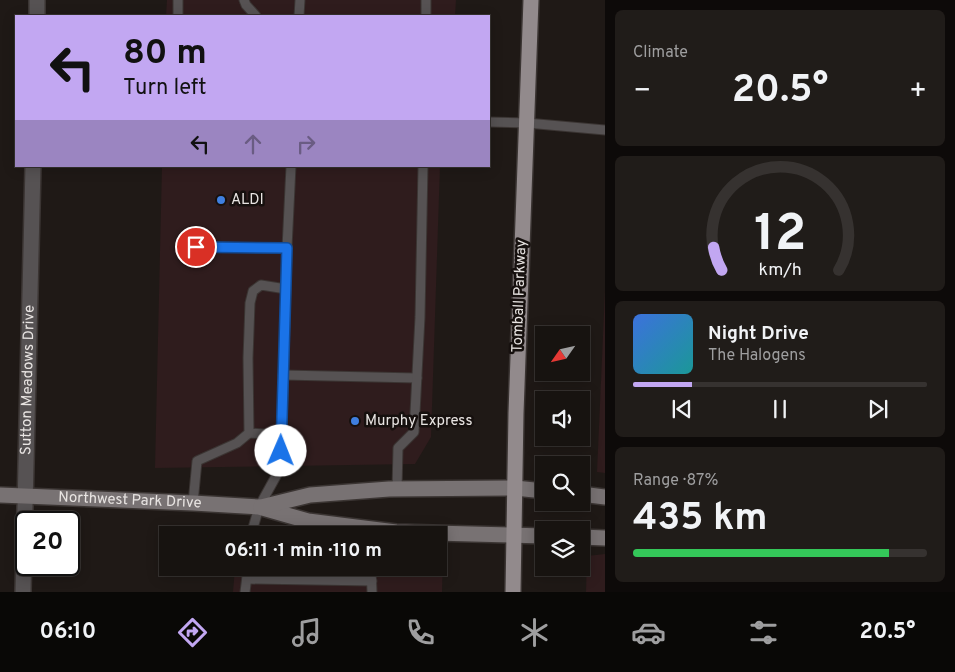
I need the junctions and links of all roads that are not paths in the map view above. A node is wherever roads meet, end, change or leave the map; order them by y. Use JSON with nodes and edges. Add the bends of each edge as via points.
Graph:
{"nodes":[{"id":1,"x":37,"y":0,"type":"edge"},
{"id":2,"x":178,"y":0,"type":"edge"},
{"id":3,"x":244,"y":0,"type":"edge"},
{"id":4,"x":300,"y":0,"type":"edge"},
{"id":5,"x":426,"y":0,"type":"edge"},
{"id":6,"x":531,"y":0,"type":"edge"},
{"id":7,"x":36,"y":15,"type":"edge"},
{"id":8,"x":178,"y":15,"type":"edge"},
{"id":9,"x":255,"y":15,"type":"edge"},
{"id":10,"x":299,"y":15,"type":"edge"},
{"id":11,"x":426,"y":15,"type":"edge"},
{"id":12,"x":490,"y":122,"type":"edge"},
{"id":13,"x":527,"y":123,"type":"junction"},
{"id":14,"x":605,"y":130,"type":"edge"},
{"id":15,"x":33,"y":167,"type":"edge"},
{"id":16,"x":291,"y":167,"type":"edge"},
{"id":17,"x":423,"y":167,"type":"edge"},
{"id":18,"x":196,"y":247,"type":"dead end"},
{"id":19,"x":287,"y":248,"type":"junction"},
{"id":20,"x":286,"y":289,"type":"junction"},
{"id":21,"x":283,"y":375,"type":"junction"},
{"id":22,"x":417,"y":378,"type":"junction"},
{"id":23,"x":249,"y":433,"type":"junction"},
{"id":24,"x":282,"y":435,"type":"junction"},
{"id":25,"x":515,"y":488,"type":"junction"},
{"id":26,"x":397,"y":489,"type":"junction"},
{"id":27,"x":535,"y":490,"type":"edge"},
{"id":28,"x":0,"y":495,"type":"edge"},
{"id":29,"x":590,"y":495,"type":"edge"},
{"id":30,"x":26,"y":496,"type":"junction"},
{"id":31,"x":605,"y":497,"type":"edge"},
{"id":32,"x":193,"y":503,"type":"junction"},
{"id":33,"x":259,"y":507,"type":"junction"},
{"id":34,"x":254,"y":526,"type":"edge"},
{"id":35,"x":337,"y":526,"type":"edge"},
{"id":36,"x":447,"y":534,"type":"edge"},
{"id":37,"x":514,"y":536,"type":"junction"},
{"id":38,"x":535,"y":536,"type":"edge"},
{"id":39,"x":590,"y":537,"type":"edge"},
{"id":40,"x":605,"y":538,"type":"edge"},
{"id":41,"x":247,"y":576,"type":"edge"},
{"id":42,"x":372,"y":576,"type":"edge"},
{"id":43,"x":246,"y":579,"type":"junction"},
{"id":44,"x":372,"y":581,"type":"junction"},
{"id":45,"x":23,"y":592,"type":"edge"},
{"id":46,"x":245,"y":592,"type":"edge"},
{"id":47,"x":372,"y":592,"type":"edge"},
{"id":48,"x":513,"y":592,"type":"edge"}],
"edges":[{"from":1,"to":7,"type":"street"},
{"from":2,"to":8,"type":"lane"},
{"from":3,"to":9,"type":"lane"},
{"from":4,"to":10,"type":"lane"},
{"from":5,"to":11,"type":"lane"},
{"from":6,"to":13,"type":"main road","name":"Tomball Parkway"},
{"from":12,"to":13,"type":"lane"},
{"from":13,"to":14,"type":"lane"},
{"from":13,"to":25,"type":"main road","name":"Tomball Parkway"},
{"from":15,"to":30,"type":"street","name":"Sutton Meadows Drive"},
{"from":16,"to":19,"type":"lane"},
{"from":17,"to":22,"type":"lane"},
{"from":18,"to":19,"type":"lane"},
{"from":19,"to":20,"type":"lane"},
{"from":20,"to":21,"type":"lane"},
{"from":20,"to":23,"type":"lane","via":[[261,285],[253,291],[248,358]]},
{"from":21,"to":22,"type":"lane"},
{"from":21,"to":24,"type":"lane"},
{"from":22,"to":26,"type":"lane","via":[[414,432],[398,448]]},
{"from":23,"to":24,"type":"lane"},
{"from":23,"to":32,"type":"lane","via":[[197,461]]},
{"from":24,"to":33,"type":"lane","via":[[281,467]]},
{"from":25,"to":26,"type":"street","name":"Northwest Park Drive"},
{"from":25,"to":27,"type":"street","name":"Northwest Park Drive"},
{"from":25,"to":37,"type":"main road","name":"Tomball Parkway"},
{"from":26,"to":33,"type":"street","name":"Northwest Park Drive","via":[[310,495]]},
{"from":28,"to":30,"type":"street","name":"Northwest Park Drive"},
{"from":29,"to":31,"type":"street"},
{"from":30,"to":32,"type":"street","name":"Northwest Park Drive"},
{"from":30,"to":45,"type":"street","name":"Sutton Meadows Drive"},
{"from":32,"to":33,"type":"street","name":"Northwest Park Drive"},
{"from":33,"to":34,"type":"lane"},
{"from":33,"to":35,"type":"street","name":"Northwest Park Drive"},
{"from":36,"to":37,"type":"street","name":"Northwest Park Drive"},
{"from":37,"to":38,"type":"street","name":"Northwest Park Drive"},
{"from":37,"to":48,"type":"main road","name":"Tomball Parkway"},
{"from":39,"to":40,"type":"street"},
{"from":41,"to":43,"type":"lane"},
{"from":42,"to":44,"type":"lane"},
{"from":43,"to":44,"type":"lane"},
{"from":43,"to":46,"type":"lane"},
{"from":44,"to":47,"type":"lane"}]}
